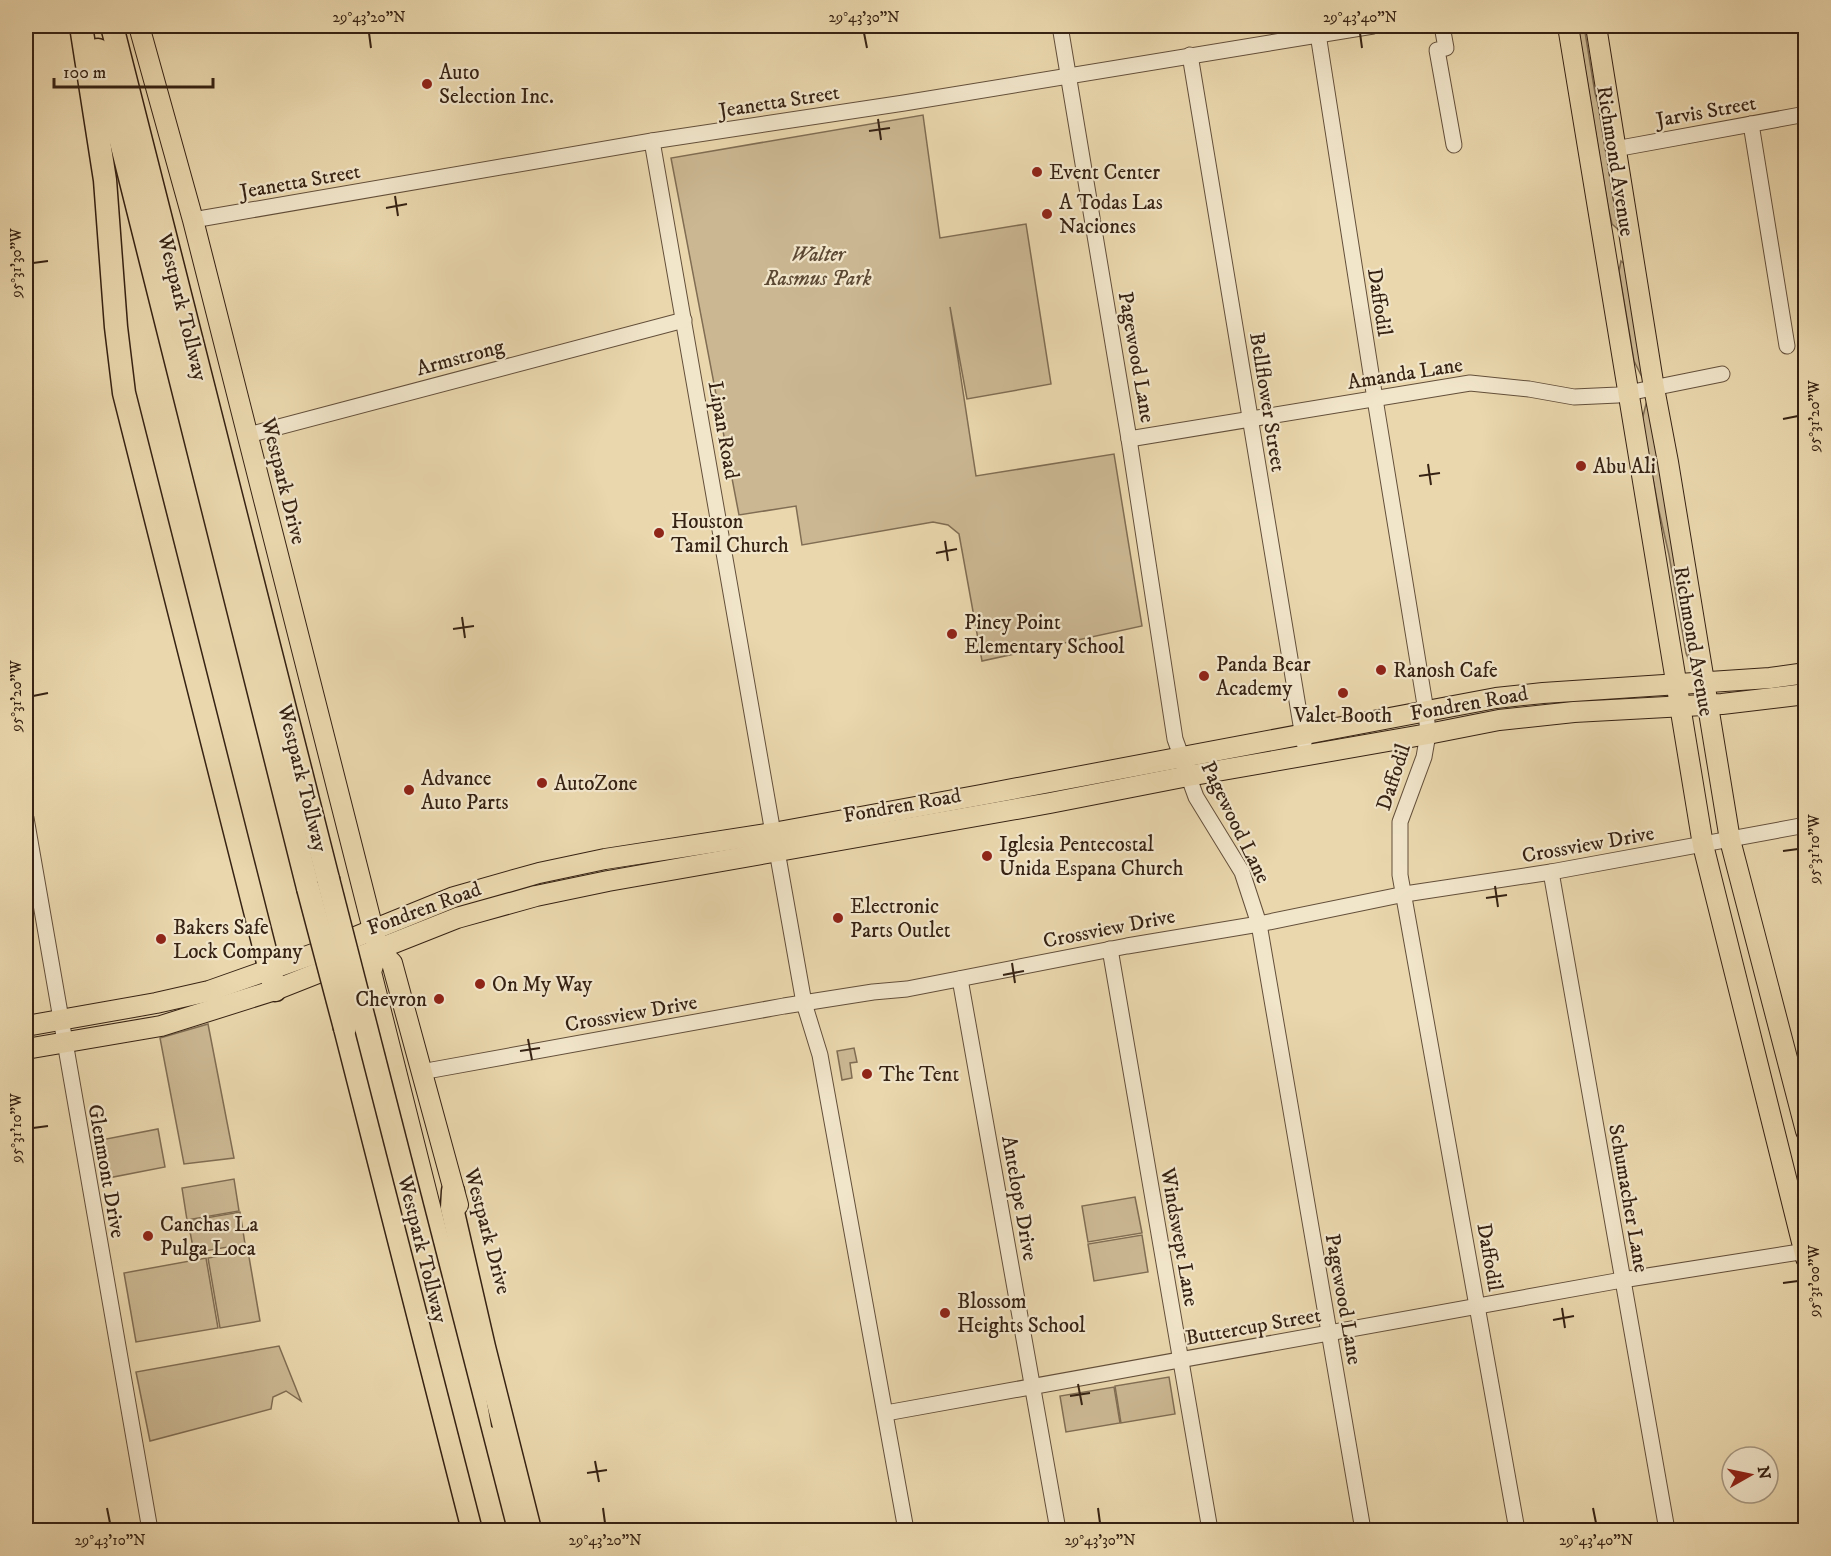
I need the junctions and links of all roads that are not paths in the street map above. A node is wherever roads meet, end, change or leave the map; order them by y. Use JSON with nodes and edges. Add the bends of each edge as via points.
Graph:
{"nodes":[{"id":1,"x":81,"y":26,"type":"edge"},
{"id":2,"x":92,"y":26,"type":"edge"},
{"id":3,"x":112,"y":26,"type":"edge"},
{"id":4,"x":139,"y":26,"type":"edge"},
{"id":5,"x":1060,"y":26,"type":"edge"},
{"id":6,"x":1373,"y":26,"type":"edge"},
{"id":7,"x":1442,"y":26,"type":"edge"},
{"id":8,"x":1568,"y":26,"type":"edge"},
{"id":9,"x":1596,"y":26,"type":"edge"},
{"id":10,"x":1318,"y":34,"type":"junction"},
{"id":11,"x":1190,"y":55,"type":"junction"},
{"id":12,"x":1068,"y":75,"type":"junction"},
{"id":13,"x":1806,"y":114,"type":"edge"},
{"id":14,"x":1751,"y":124,"type":"junction"},
{"id":15,"x":652,"y":141,"type":"junction"},
{"id":16,"x":1454,"y":145,"type":"dead end"},
{"id":17,"x":1615,"y":149,"type":"junction"},
{"id":18,"x":193,"y":220,"type":"junction"},
{"id":19,"x":684,"y":320,"type":"junction"},
{"id":20,"x":1786,"y":346,"type":"dead end"},
{"id":21,"x":1722,"y":374,"type":"dead end"},
{"id":22,"x":1654,"y":388,"type":"junction"},
{"id":23,"x":1629,"y":393,"type":"junction"},
{"id":24,"x":1375,"y":399,"type":"junction"},
{"id":25,"x":1250,"y":419,"type":"junction"},
{"id":26,"x":248,"y":435,"type":"junction"},
{"id":27,"x":1129,"y":439,"type":"junction"},
{"id":28,"x":1806,"y":673,"type":"edge"},
{"id":29,"x":1705,"y":683,"type":"junction"},
{"id":30,"x":1677,"y":685,"type":"junction"},
{"id":31,"x":1806,"y":694,"type":"edge"},
{"id":32,"x":1709,"y":704,"type":"junction"},
{"id":33,"x":1680,"y":706,"type":"junction"},
{"id":34,"x":1426,"y":711,"type":"junction"},
{"id":35,"x":1303,"y":733,"type":"junction"},
{"id":36,"x":1428,"y":734,"type":"junction"},
{"id":37,"x":1306,"y":755,"type":"junction"},
{"id":38,"x":1182,"y":756,"type":"junction"},
{"id":39,"x":1188,"y":776,"type":"junction"},
{"id":40,"x":1047,"y":783,"type":"junction"},
{"id":41,"x":1050,"y":803,"type":"junction"},
{"id":42,"x":919,"y":816,"type":"junction"},
{"id":43,"x":26,"y":818,"type":"edge"},
{"id":44,"x":1806,"y":825,"type":"edge"},
{"id":45,"x":1730,"y":840,"type":"junction"},
{"id":46,"x":775,"y":842,"type":"junction"},
{"id":47,"x":1703,"y":845,"type":"junction"},
{"id":48,"x":605,"y":859,"type":"junction"},
{"id":49,"x":1551,"y":872,"type":"junction"},
{"id":50,"x":608,"y":881,"type":"junction"},
{"id":51,"x":318,"y":883,"type":"junction"},
{"id":52,"x":480,"y":890,"type":"junction"},
{"id":53,"x":1405,"y":894,"type":"junction"},
{"id":54,"x":484,"y":910,"type":"junction"},
{"id":55,"x":1258,"y":924,"type":"junction"},
{"id":56,"x":373,"y":930,"type":"junction"},
{"id":57,"x":378,"y":949,"type":"junction"},
{"id":58,"x":1110,"y":949,"type":"junction"},
{"id":59,"x":1764,"y":972,"type":"junction"},
{"id":60,"x":960,"y":979,"type":"junction"},
{"id":61,"x":1736,"y":979,"type":"junction"},
{"id":62,"x":272,"y":980,"type":"junction"},
{"id":63,"x":804,"y":1003,"type":"junction"},
{"id":64,"x":60,"y":1020,"type":"junction"},
{"id":65,"x":26,"y":1026,"type":"edge"},
{"id":66,"x":64,"y":1044,"type":"junction"},
{"id":67,"x":26,"y":1049,"type":"edge"},
{"id":68,"x":421,"y":1072,"type":"junction"},
{"id":69,"x":402,"y":1101,"type":"junction"},
{"id":70,"x":1799,"y":1106,"type":"junction"},
{"id":71,"x":1770,"y":1114,"type":"junction"},
{"id":72,"x":1806,"y":1131,"type":"edge"},
{"id":73,"x":455,"y":1202,"type":"junction"},
{"id":74,"x":1805,"y":1253,"type":"edge"},
{"id":75,"x":1622,"y":1280,"type":"junction"},
{"id":76,"x":1478,"y":1308,"type":"junction"},
{"id":77,"x":1328,"y":1334,"type":"junction"},
{"id":78,"x":1180,"y":1361,"type":"junction"},
{"id":79,"x":470,"y":1363,"type":"junction"},
{"id":80,"x":1033,"y":1387,"type":"junction"},
{"id":81,"x":886,"y":1413,"type":"junction"},
{"id":82,"x":150,"y":1530,"type":"edge"},
{"id":83,"x":473,"y":1530,"type":"edge"},
{"id":84,"x":496,"y":1530,"type":"edge"},
{"id":85,"x":513,"y":1530,"type":"edge"},
{"id":86,"x":530,"y":1530,"type":"edge"},
{"id":87,"x":540,"y":1530,"type":"edge"},
{"id":88,"x":906,"y":1530,"type":"edge"},
{"id":89,"x":1058,"y":1530,"type":"edge"},
{"id":90,"x":1210,"y":1530,"type":"edge"},
{"id":91,"x":1364,"y":1530,"type":"edge"},
{"id":92,"x":1517,"y":1530,"type":"edge"},
{"id":93,"x":1667,"y":1530,"type":"edge"}],
"edges":[{"from":1,"to":62,"type":"highway","via":[[105,180],[124,393]]},
{"from":2,"to":51,"type":"highway","name":"Westpark Tollway"},
{"from":3,"to":51,"type":"highway","name":"Westpark Tollway"},
{"from":4,"to":18,"type":"main road","name":"Westpark Drive"},
{"from":5,"to":12,"type":"street","name":"Pagewood Lane"},
{"from":6,"to":10,"type":"street","name":"Jeanetta Street"},
{"from":7,"to":16,"type":"street","via":[[1446,48],[1437,50]]},
{"from":8,"to":23,"type":"main road","name":"Richmond Avenue"},
{"from":9,"to":17,"type":"main road","name":"Richmond Avenue"},
{"from":10,"to":11,"type":"street","name":"Jeanetta Street"},
{"from":10,"to":24,"type":"street","name":"Daffodil"},
{"from":11,"to":12,"type":"street","name":"Jeanetta Street"},
{"from":11,"to":25,"type":"street","name":"Bellflower Street"},
{"from":12,"to":15,"type":"street","name":"Jeanetta Street"},
{"from":12,"to":27,"type":"street","name":"Pagewood Lane"},
{"from":13,"to":14,"type":"street","name":"Jarvis Street"},
{"from":14,"to":17,"type":"street","name":"Jarvis Street"},
{"from":14,"to":20,"type":"street"},
{"from":15,"to":18,"type":"street","name":"Jeanetta Street"},
{"from":15,"to":19,"type":"street","name":"Lipan Road"},
{"from":17,"to":22,"type":"main road","name":"Richmond Avenue"},
{"from":18,"to":26,"type":"main road","name":"Westpark Drive"},
{"from":19,"to":26,"type":"street","name":"Armstrong"},
{"from":19,"to":46,"type":"street","name":"Lipan Road"},
{"from":21,"to":22,"type":"street","name":"Amanda Lane"},
{"from":22,"to":23,"type":"street","name":"Amanda Lane"},
{"from":22,"to":29,"type":"main road","name":"Richmond Avenue"},
{"from":23,"to":24,"type":"street","name":"Amanda Lane","via":[[1574,397],[1470,383]]},
{"from":23,"to":30,"type":"main road","name":"Richmond Avenue"},
{"from":24,"to":25,"type":"street","name":"Amanda Lane"},
{"from":24,"to":34,"type":"street","name":"Daffodil"},
{"from":25,"to":27,"type":"street","name":"Amanda Lane"},
{"from":25,"to":35,"type":"street","name":"Bellflower Street"},
{"from":26,"to":56,"type":"main road","name":"Westpark Drive"},
{"from":27,"to":38,"type":"street","name":"Pagewood Lane","via":[[1175,739]]},
{"from":28,"to":29,"type":"main road","name":"Fondren Road"},
{"from":29,"to":30,"type":"main road","name":"Fondren Road"},
{"from":29,"to":32,"type":"main road","name":"Richmond Avenue"},
{"from":30,"to":33,"type":"main road","name":"Richmond Avenue"},
{"from":30,"to":34,"type":"main road","name":"Fondren Road","via":[[1544,693]]},
{"from":31,"to":32,"type":"main road","name":"Fondren Road"},
{"from":32,"to":33,"type":"main road","name":"Fondren Road"},
{"from":32,"to":45,"type":"main road","name":"Richmond Avenue"},
{"from":33,"to":36,"type":"main road","name":"Fondren Road","via":[[1538,715]]},
{"from":33,"to":47,"type":"main road","name":"Richmond Avenue"},
{"from":34,"to":35,"type":"main road","name":"Fondren Road"},
{"from":34,"to":36,"type":"street","name":"Daffodil"},
{"from":35,"to":37,"type":"street","name":"Bellflower Street"},
{"from":35,"to":38,"type":"main road","name":"Fondren Road"},
{"from":36,"to":37,"type":"main road","name":"Fondren Road"},
{"from":36,"to":53,"type":"street","name":"Daffodil","via":[[1424,757],[1400,822],[1400,875]]},
{"from":37,"to":39,"type":"main road","name":"Fondren Road"},
{"from":38,"to":39,"type":"street","name":"Pagewood Lane"},
{"from":38,"to":40,"type":"main road","name":"Fondren Road"},
{"from":39,"to":41,"type":"main road","name":"Fondren Road"},
{"from":39,"to":55,"type":"street","name":"Pagewood Lane","via":[[1196,797],[1242,872]]},
{"from":40,"to":41,"type":"main road"},
{"from":40,"to":42,"type":"main road","name":"Fondren Road"},
{"from":41,"to":42,"type":"main road","name":"Fondren Road"},
{"from":42,"to":46,"type":"main road","name":"Fondren Road"},
{"from":42,"to":46,"type":"main road","name":"Fondren Road","via":[[862,816]]},
{"from":43,"to":64,"type":"street","name":"Glenmont Drive"},
{"from":44,"to":45,"type":"street","name":"Crossview Drive"},
{"from":45,"to":47,"type":"street","name":"Crossview Drive"},
{"from":45,"to":59,"type":"main road","name":"Richmond Avenue"},
{"from":46,"to":48,"type":"main road","name":"Fondren Road"},
{"from":46,"to":50,"type":"main road","name":"Fondren Road","via":[[733,849],[703,864]]},
{"from":46,"to":63,"type":"street","name":"Lipan Road"},
{"from":47,"to":49,"type":"street","name":"Crossview Drive"},
{"from":47,"to":61,"type":"main road","name":"Richmond Avenue"},
{"from":48,"to":50,"type":"main road"},
{"from":48,"to":52,"type":"main road","name":"Fondren Road"},
{"from":49,"to":53,"type":"street","name":"Crossview Drive"},
{"from":49,"to":75,"type":"street","name":"Schumacher Lane"},
{"from":50,"to":54,"type":"main road","name":"Fondren Road"},
{"from":51,"to":83,"type":"highway","name":"Westpark Tollway","bridge":true,"via":[[345,1028]]},
{"from":51,"to":84,"type":"highway","name":"Westpark Tollway","bridge":true},
{"from":52,"to":54,"type":"main road"},
{"from":52,"to":56,"type":"main road","name":"Fondren Road"},
{"from":53,"to":55,"type":"street","name":"Crossview Drive"},
{"from":53,"to":76,"type":"street","name":"Daffodil"},
{"from":54,"to":57,"type":"main road","name":"Fondren Road"},
{"from":55,"to":58,"type":"street","name":"Crossview Drive"},
{"from":55,"to":77,"type":"street","name":"Pagewood Lane"},
{"from":56,"to":57,"type":"main road","name":"Westpark Drive"},
{"from":56,"to":62,"type":"main road","name":"Fondren Road"},
{"from":57,"to":62,"type":"main road","name":"Fondren Road"},
{"from":57,"to":68,"type":"main road","name":"Westpark Drive","via":[[392,963]]},
{"from":57,"to":69,"type":"main road","name":"Westpark Drive","via":[[371,972]]},
{"from":58,"to":60,"type":"street","name":"Crossview Drive"},
{"from":58,"to":78,"type":"street","name":"Windswept Lane"},
{"from":59,"to":61,"type":"main road"},
{"from":59,"to":70,"type":"main road","name":"Richmond Avenue"},
{"from":60,"to":63,"type":"street","name":"Crossview Drive"},
{"from":60,"to":80,"type":"street","name":"Antelope Drive"},
{"from":61,"to":71,"type":"main road","name":"Richmond Avenue"},
{"from":62,"to":64,"type":"main road","name":"Fondren Road"},
{"from":62,"to":66,"type":"main road","name":"Fondren Road","via":[[161,1026]]},
{"from":63,"to":68,"type":"street","name":"Crossview Drive"},
{"from":63,"to":81,"type":"street","name":"Lipan Road","via":[[820,1055]]},
{"from":64,"to":65,"type":"main road","name":"Fondren Road"},
{"from":64,"to":66,"type":"street","name":"Glenmont Drive"},
{"from":66,"to":67,"type":"main road","name":"Fondren Road"},
{"from":66,"to":82,"type":"street","name":"Glenmont Drive"},
{"from":68,"to":73,"type":"main road","name":"Westpark Drive"},
{"from":69,"to":73,"type":"main road","via":[[428,1143],[445,1206]]},
{"from":69,"to":79,"type":"main road","name":"Westpark Drive"},
{"from":70,"to":71,"type":"main road"},
{"from":70,"to":72,"type":"main road","name":"Richmond Avenue"},
{"from":71,"to":74,"type":"main road","name":"Richmond Avenue"},
{"from":73,"to":86,"type":"highway","via":[[506,1439]]},
{"from":73,"to":87,"type":"main road","name":"Westpark Drive"},
{"from":74,"to":75,"type":"street","name":"Buttercup Street"},
{"from":75,"to":76,"type":"street","name":"Buttercup Street"},
{"from":75,"to":93,"type":"street","name":"Schumacher Lane"},
{"from":76,"to":77,"type":"street","name":"Buttercup Street"},
{"from":76,"to":92,"type":"street","name":"Daffodil"},
{"from":77,"to":78,"type":"street","name":"Buttercup Street"},
{"from":77,"to":91,"type":"street","name":"Pagewood Lane"},
{"from":78,"to":80,"type":"street","name":"Buttercup Street"},
{"from":78,"to":90,"type":"street","name":"Windswept Lane"},
{"from":79,"to":84,"type":"highway"},
{"from":79,"to":85,"type":"main road","name":"Westpark Drive"},
{"from":80,"to":81,"type":"street","name":"Buttercup Street"},
{"from":80,"to":89,"type":"street","name":"Antelope Drive"},
{"from":81,"to":88,"type":"street","name":"Lipan Road"}]}
